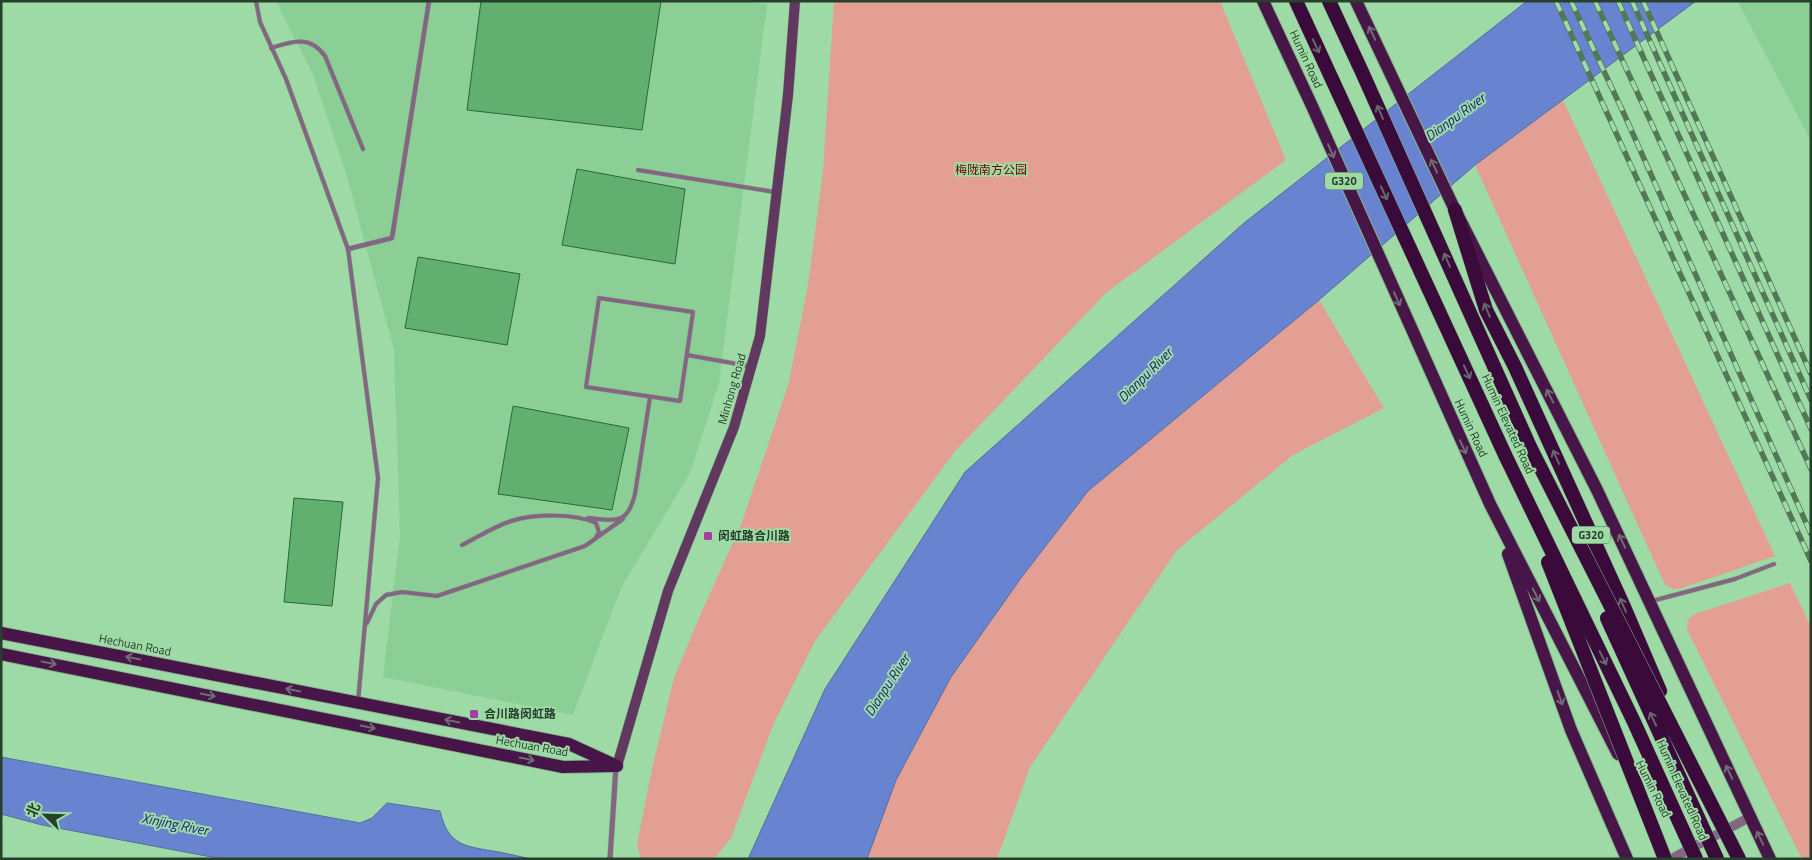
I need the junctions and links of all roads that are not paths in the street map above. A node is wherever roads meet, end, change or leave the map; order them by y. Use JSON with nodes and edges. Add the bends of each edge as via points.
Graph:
{"nodes":[{"id":1,"x":256,"y":1,"type":"edge"},
{"id":2,"x":429,"y":1,"type":"edge"},
{"id":3,"x":795,"y":1,"type":"edge"},
{"id":4,"x":1263,"y":1,"type":"edge"},
{"id":5,"x":1296,"y":1,"type":"edge"},
{"id":6,"x":1329,"y":1,"type":"edge"},
{"id":7,"x":1356,"y":1,"type":"edge"},
{"id":8,"x":272,"y":48,"type":"junction"},
{"id":9,"x":363,"y":149,"type":"dead end"},
{"id":10,"x":638,"y":170,"type":"dead end"},
{"id":11,"x":778,"y":192,"type":"junction"},
{"id":12,"x":1455,"y":210,"type":"junction"},
{"id":13,"x":348,"y":249,"type":"junction"},
{"id":14,"x":687,"y":355,"type":"junction"},
{"id":15,"x":751,"y":367,"type":"junction"},
{"id":16,"x":650,"y":397,"type":"junction"},
{"id":17,"x":1531,"y":449,"type":"junction"},
{"id":18,"x":1506,"y":457,"type":"junction"},
{"id":19,"x":1490,"y":504,"type":"junction"},
{"id":20,"x":583,"y":517,"type":"junction"},
{"id":21,"x":625,"y":517,"type":"junction"},
{"id":22,"x":592,"y":541,"type":"junction"},
{"id":23,"x":462,"y":545,"type":"dead end"},
{"id":24,"x":1774,"y":564,"type":"dead end"},
{"id":25,"x":1650,"y":601,"type":"junction"},
{"id":26,"x":365,"y":627,"type":"junction"},
{"id":27,"x":1,"y":633,"type":"edge"},
{"id":28,"x":1,"y":654,"type":"edge"},
{"id":29,"x":358,"y":702,"type":"junction"},
{"id":30,"x":616,"y":766,"type":"junction"},
{"id":31,"x":1750,"y":816,"type":"junction"},
{"id":32,"x":1721,"y":833,"type":"junction"},
{"id":33,"x":611,"y":858,"type":"edge"},
{"id":34,"x":1627,"y":859,"type":"edge"},
{"id":35,"x":1666,"y":859,"type":"edge"},
{"id":36,"x":1671,"y":859,"type":"edge"},
{"id":37,"x":1696,"y":859,"type":"edge"},
{"id":38,"x":1717,"y":859,"type":"edge"},
{"id":39,"x":1733,"y":859,"type":"edge"},
{"id":40,"x":1739,"y":859,"type":"edge"},
{"id":41,"x":1770,"y":859,"type":"edge"}],
"edges":[{"from":1,"to":8,"type":"lane","via":[[260,22]]},
{"from":2,"to":13,"type":"street","via":[[392,238]]},
{"from":3,"to":11,"type":"main road","name":"Minhong Road"},
{"from":4,"to":19,"type":"main road","name":"Humin Road","number":"G320","one_way":true},
{"from":5,"to":18,"type":"highway","name":"Humin Elevated Road","one_way":true},
{"from":17,"to":6,"type":"highway","name":"Humin Elevated Road","one_way":true},
{"from":12,"to":7,"type":"main road","number":"G320","one_way":true},
{"from":8,"to":9,"type":"lane","via":[[290,42],[310,42],[319,47]]},
{"from":8,"to":13,"type":"lane"},
{"from":10,"to":11,"type":"lane"},
{"from":11,"to":15,"type":"main road","name":"Minhong Road","via":[[760,336]]},
{"from":25,"to":12,"type":"main road","one_way":true},
{"from":32,"to":12,"type":"highway","number":"G320","one_way":true,"via":[[1624,607],[1486,310]]},
{"from":13,"to":26,"type":"lane","via":[[378,478]]},
{"from":14,"to":15,"type":"lane"},
{"from":14,"to":16,"type":"lane","via":[[680,401]]},
{"from":14,"to":16,"type":"lane","via":[[693,312],[599,298],[586,387]]},
{"from":15,"to":30,"type":"main road","name":"Minhong Road","via":[[734,426],[668,591]]},
{"from":16,"to":21,"type":"lane","via":[[632,509]]},
{"from":38,"to":17,"type":"highway","name":"Humin Elevated Road","one_way":true,"bridge":true},
{"from":17,"to":40,"type":"highway","bridge":true},
{"from":18,"to":35,"type":"highway","bridge":true},
{"from":18,"to":37,"type":"highway","name":"Humin Elevated Road","one_way":true,"bridge":true},
{"from":19,"to":34,"type":"main road","one_way":true,"via":[[1571,730]]},
{"from":19,"to":36,"type":"main road","name":"Humin Road","number":"G320","one_way":true},
{"from":20,"to":21,"type":"lane","via":[[615,520]]},
{"from":20,"to":22,"type":"lane","via":[[596,523],[599,532]]},
{"from":20,"to":23,"type":"lane","via":[[547,516],[511,521]]},
{"from":21,"to":22,"type":"lane"},
{"from":22,"to":26,"type":"lane","via":[[437,596],[402,592],[386,595],[376,604]]},
{"from":24,"to":25,"type":"lane","via":[[1735,579]]},
{"from":31,"to":25,"type":"main road","one_way":true},
{"from":26,"to":29,"type":"lane"},
{"from":29,"to":27,"type":"main road","name":"Hechuan Road","one_way":true},
{"from":28,"to":30,"type":"main road","name":"Hechuan Road","one_way":true,"via":[[563,767]]},
{"from":30,"to":29,"type":"main road","name":"Hechuan Road","one_way":true,"via":[[569,744]]},
{"from":30,"to":33,"type":"street"},
{"from":31,"to":32,"type":"street"},
{"from":41,"to":31,"type":"main road","one_way":true},
{"from":32,"to":36,"type":"street"},
{"from":32,"to":39,"type":"highway","number":"G320"}]}
